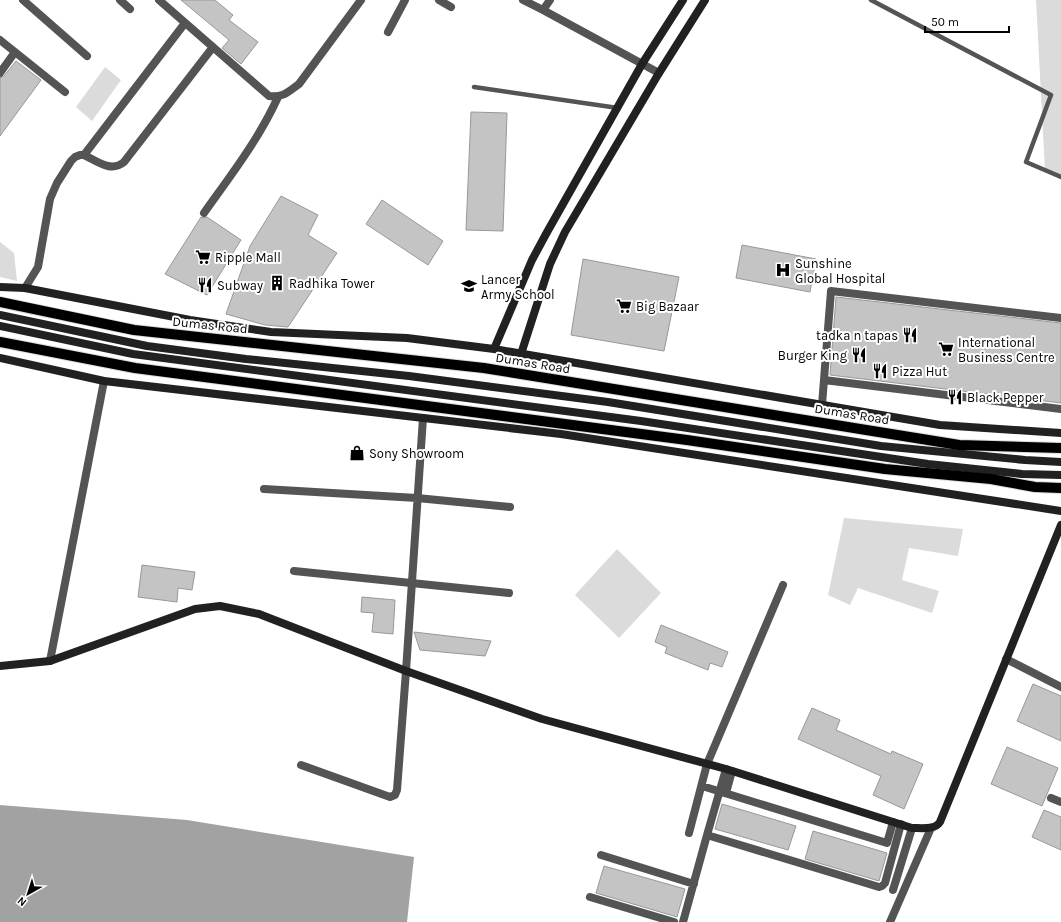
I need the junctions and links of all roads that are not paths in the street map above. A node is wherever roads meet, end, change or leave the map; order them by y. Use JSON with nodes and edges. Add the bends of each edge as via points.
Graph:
{"nodes":[{"id":1,"x":23,"y":0,"type":"edge"},
{"id":2,"x":120,"y":0,"type":"edge"},
{"id":3,"x":158,"y":0,"type":"edge"},
{"id":4,"x":361,"y":0,"type":"edge"},
{"id":5,"x":404,"y":0,"type":"edge"},
{"id":6,"x":439,"y":0,"type":"edge"},
{"id":7,"x":523,"y":0,"type":"edge"},
{"id":8,"x":550,"y":0,"type":"edge"},
{"id":9,"x":683,"y":0,"type":"edge"},
{"id":10,"x":705,"y":0,"type":"edge"},
{"id":11,"x":871,"y":0,"type":"edge"},
{"id":12,"x":451,"y":7,"type":"dead end"},
{"id":13,"x":130,"y":9,"type":"dead end"},
{"id":14,"x":543,"y":10,"type":"junction"},
{"id":15,"x":185,"y":23,"type":"junction"},
{"id":16,"x":388,"y":32,"type":"dead end"},
{"id":17,"x":0,"y":40,"type":"edge"},
{"id":18,"x":213,"y":47,"type":"junction"},
{"id":19,"x":15,"y":52,"type":"junction"},
{"id":20,"x":87,"y":56,"type":"dead end"},
{"id":21,"x":642,"y":64,"type":"junction"},
{"id":22,"x":0,"y":73,"type":"edge"},
{"id":23,"x":659,"y":74,"type":"junction"},
{"id":24,"x":474,"y":87,"type":"dead end"},
{"id":25,"x":65,"y":92,"type":"dead end"},
{"id":26,"x":278,"y":97,"type":"junction"},
{"id":27,"x":618,"y":108,"type":"junction"},
{"id":28,"x":84,"y":155,"type":"junction"},
{"id":29,"x":1061,"y":177,"type":"edge"},
{"id":30,"x":204,"y":213,"type":"dead end"},
{"id":31,"x":0,"y":287,"type":"edge"},
{"id":32,"x":25,"y":288,"type":"junction"},
{"id":33,"x":0,"y":302,"type":"edge"},
{"id":34,"x":0,"y":316,"type":"edge"},
{"id":35,"x":1061,"y":318,"type":"edge"},
{"id":36,"x":0,"y":326,"type":"edge"},
{"id":37,"x":0,"y":342,"type":"edge"},
{"id":38,"x":494,"y":349,"type":"junction"},
{"id":39,"x":521,"y":354,"type":"junction"},
{"id":40,"x":0,"y":358,"type":"edge"},
{"id":41,"x":824,"y":380,"type":"junction"},
{"id":42,"x":104,"y":381,"type":"junction"},
{"id":43,"x":822,"y":405,"type":"junction"},
{"id":44,"x":1061,"y":409,"type":"edge"},
{"id":45,"x":423,"y":418,"type":"junction"},
{"id":46,"x":1061,"y":433,"type":"edge"},
{"id":47,"x":1061,"y":448,"type":"edge"},
{"id":48,"x":1061,"y":462,"type":"edge"},
{"id":49,"x":1061,"y":475,"type":"edge"},
{"id":50,"x":1061,"y":488,"type":"edge"},
{"id":51,"x":264,"y":489,"type":"dead end"},
{"id":52,"x":417,"y":498,"type":"junction"},
{"id":53,"x":510,"y":507,"type":"dead end"},
{"id":54,"x":1061,"y":511,"type":"edge"},
{"id":55,"x":1061,"y":525,"type":"edge"},
{"id":56,"x":294,"y":571,"type":"dead end"},
{"id":57,"x":412,"y":583,"type":"junction"},
{"id":58,"x":783,"y":585,"type":"dead end"},
{"id":59,"x":510,"y":594,"type":"dead end"},
{"id":60,"x":1006,"y":659,"type":"junction"},
{"id":61,"x":50,"y":661,"type":"junction"},
{"id":62,"x":0,"y":666,"type":"edge"},
{"id":63,"x":406,"y":671,"type":"junction"},
{"id":64,"x":1061,"y":687,"type":"edge"},
{"id":65,"x":707,"y":764,"type":"junction"},
{"id":66,"x":301,"y":765,"type":"dead end"},
{"id":67,"x":729,"y":770,"type":"junction"},
{"id":68,"x":702,"y":786,"type":"junction"},
{"id":69,"x":723,"y":792,"type":"junction"},
{"id":70,"x":1050,"y":798,"type":"dead end"},
{"id":71,"x":1061,"y":802,"type":"edge"},
{"id":72,"x":893,"y":822,"type":"junction"},
{"id":73,"x":901,"y":824,"type":"junction"},
{"id":74,"x":912,"y":828,"type":"junction"},
{"id":75,"x":931,"y":828,"type":"junction"},
{"id":76,"x":689,"y":833,"type":"dead end"},
{"id":77,"x":707,"y":835,"type":"junction"},
{"id":78,"x":887,"y":843,"type":"junction"},
{"id":79,"x":895,"y":846,"type":"junction"},
{"id":80,"x":906,"y":849,"type":"junction"},
{"id":81,"x":601,"y":855,"type":"dead end"},
{"id":82,"x":694,"y":884,"type":"junction"},
{"id":83,"x":893,"y":890,"type":"dead end"},
{"id":84,"x":590,"y":897,"type":"dead end"},
{"id":85,"x":674,"y":922,"type":"edge"},
{"id":86,"x":683,"y":922,"type":"edge"},
{"id":87,"x":890,"y":922,"type":"edge"}],
"edges":[{"from":1,"to":20,"type":"street"},
{"from":2,"to":13,"type":"street"},
{"from":3,"to":15,"type":"street"},
{"from":4,"to":26,"type":"street","via":[[299,84]]},
{"from":5,"to":16,"type":"street"},
{"from":6,"to":12,"type":"street"},
{"from":7,"to":14,"type":"street"},
{"from":8,"to":14,"type":"street"},
{"from":9,"to":21,"type":"street"},
{"from":10,"to":23,"type":"street"},
{"from":11,"to":29,"type":"lane","via":[[1051,96],[1026,162]]},
{"from":14,"to":21,"type":"street"},
{"from":15,"to":18,"type":"street"},
{"from":15,"to":28,"type":"street"},
{"from":17,"to":19,"type":"street"},
{"from":18,"to":26,"type":"street","via":[[269,96]]},
{"from":18,"to":28,"type":"street","via":[[124,162],[113,167]]},
{"from":19,"to":22,"type":"street"},
{"from":19,"to":25,"type":"street"},
{"from":21,"to":23,"type":"street"},
{"from":21,"to":27,"type":"street"},
{"from":23,"to":39,"type":"street","via":[[565,232],[550,264]]},
{"from":24,"to":27,"type":"lane"},
{"from":26,"to":30,"type":"street","via":[[254,142]]},
{"from":27,"to":38,"type":"street","via":[[532,260]]},
{"from":28,"to":32,"type":"street","via":[[71,161],[57,183],[50,199],[38,267]]},
{"from":31,"to":32,"type":"street"},
{"from":32,"to":38,"type":"street","via":[[190,320],[271,332],[406,338]]},
{"from":33,"to":47,"type":"main road","name":"Dumas Road","via":[[134,330],[484,368],[959,445]]},
{"from":34,"to":48,"type":"street","via":[[147,346],[608,402],[881,446]]},
{"from":35,"to":41,"type":"street","via":[[831,291]]},
{"from":36,"to":49,"type":"street","via":[[133,354],[641,421],[928,464],[1022,474]]},
{"from":37,"to":50,"type":"main road","via":[[142,369],[679,439],[886,469]]},
{"from":38,"to":39,"type":"street"},
{"from":39,"to":43,"type":"street"},
{"from":40,"to":42,"type":"street"},
{"from":41,"to":43,"type":"street"},
{"from":41,"to":44,"type":"street"},
{"from":42,"to":45,"type":"street"},
{"from":42,"to":61,"type":"street"},
{"from":43,"to":46,"type":"street","via":[[940,425]]},
{"from":45,"to":52,"type":"street"},
{"from":45,"to":54,"type":"street","via":[[561,434]]},
{"from":51,"to":52,"type":"street"},
{"from":52,"to":53,"type":"street"},
{"from":52,"to":57,"type":"street"},
{"from":55,"to":60,"type":"street"},
{"from":56,"to":57,"type":"street"},
{"from":57,"to":59,"type":"street"},
{"from":57,"to":63,"type":"street"},
{"from":58,"to":65,"type":"street"},
{"from":60,"to":64,"type":"street"},
{"from":60,"to":75,"type":"street","via":[[940,822]]},
{"from":61,"to":62,"type":"street"},
{"from":61,"to":63,"type":"street","via":[[196,609],[220,606],[259,614]]},
{"from":63,"to":65,"type":"street","via":[[542,719]]},
{"from":63,"to":66,"type":"street","via":[[395,795],[383,795]]},
{"from":65,"to":67,"type":"street"},
{"from":65,"to":68,"type":"street"},
{"from":67,"to":69,"type":"street"},
{"from":67,"to":72,"type":"street"},
{"from":68,"to":69,"type":"street"},
{"from":68,"to":76,"type":"street"},
{"from":69,"to":77,"type":"street"},
{"from":69,"to":78,"type":"street"},
{"from":70,"to":71,"type":"street"},
{"from":72,"to":73,"type":"street"},
{"from":72,"to":78,"type":"street"},
{"from":73,"to":74,"type":"street"},
{"from":73,"to":79,"type":"street"},
{"from":74,"to":75,"type":"street"},
{"from":74,"to":80,"type":"street"},
{"from":75,"to":87,"type":"street"},
{"from":77,"to":79,"type":"street","via":[[879,887],[885,883]]},
{"from":77,"to":82,"type":"street"},
{"from":78,"to":79,"type":"street"},
{"from":79,"to":80,"type":"street"},
{"from":80,"to":83,"type":"street"},
{"from":81,"to":82,"type":"street"},
{"from":82,"to":86,"type":"street"},
{"from":84,"to":85,"type":"street"}]}
